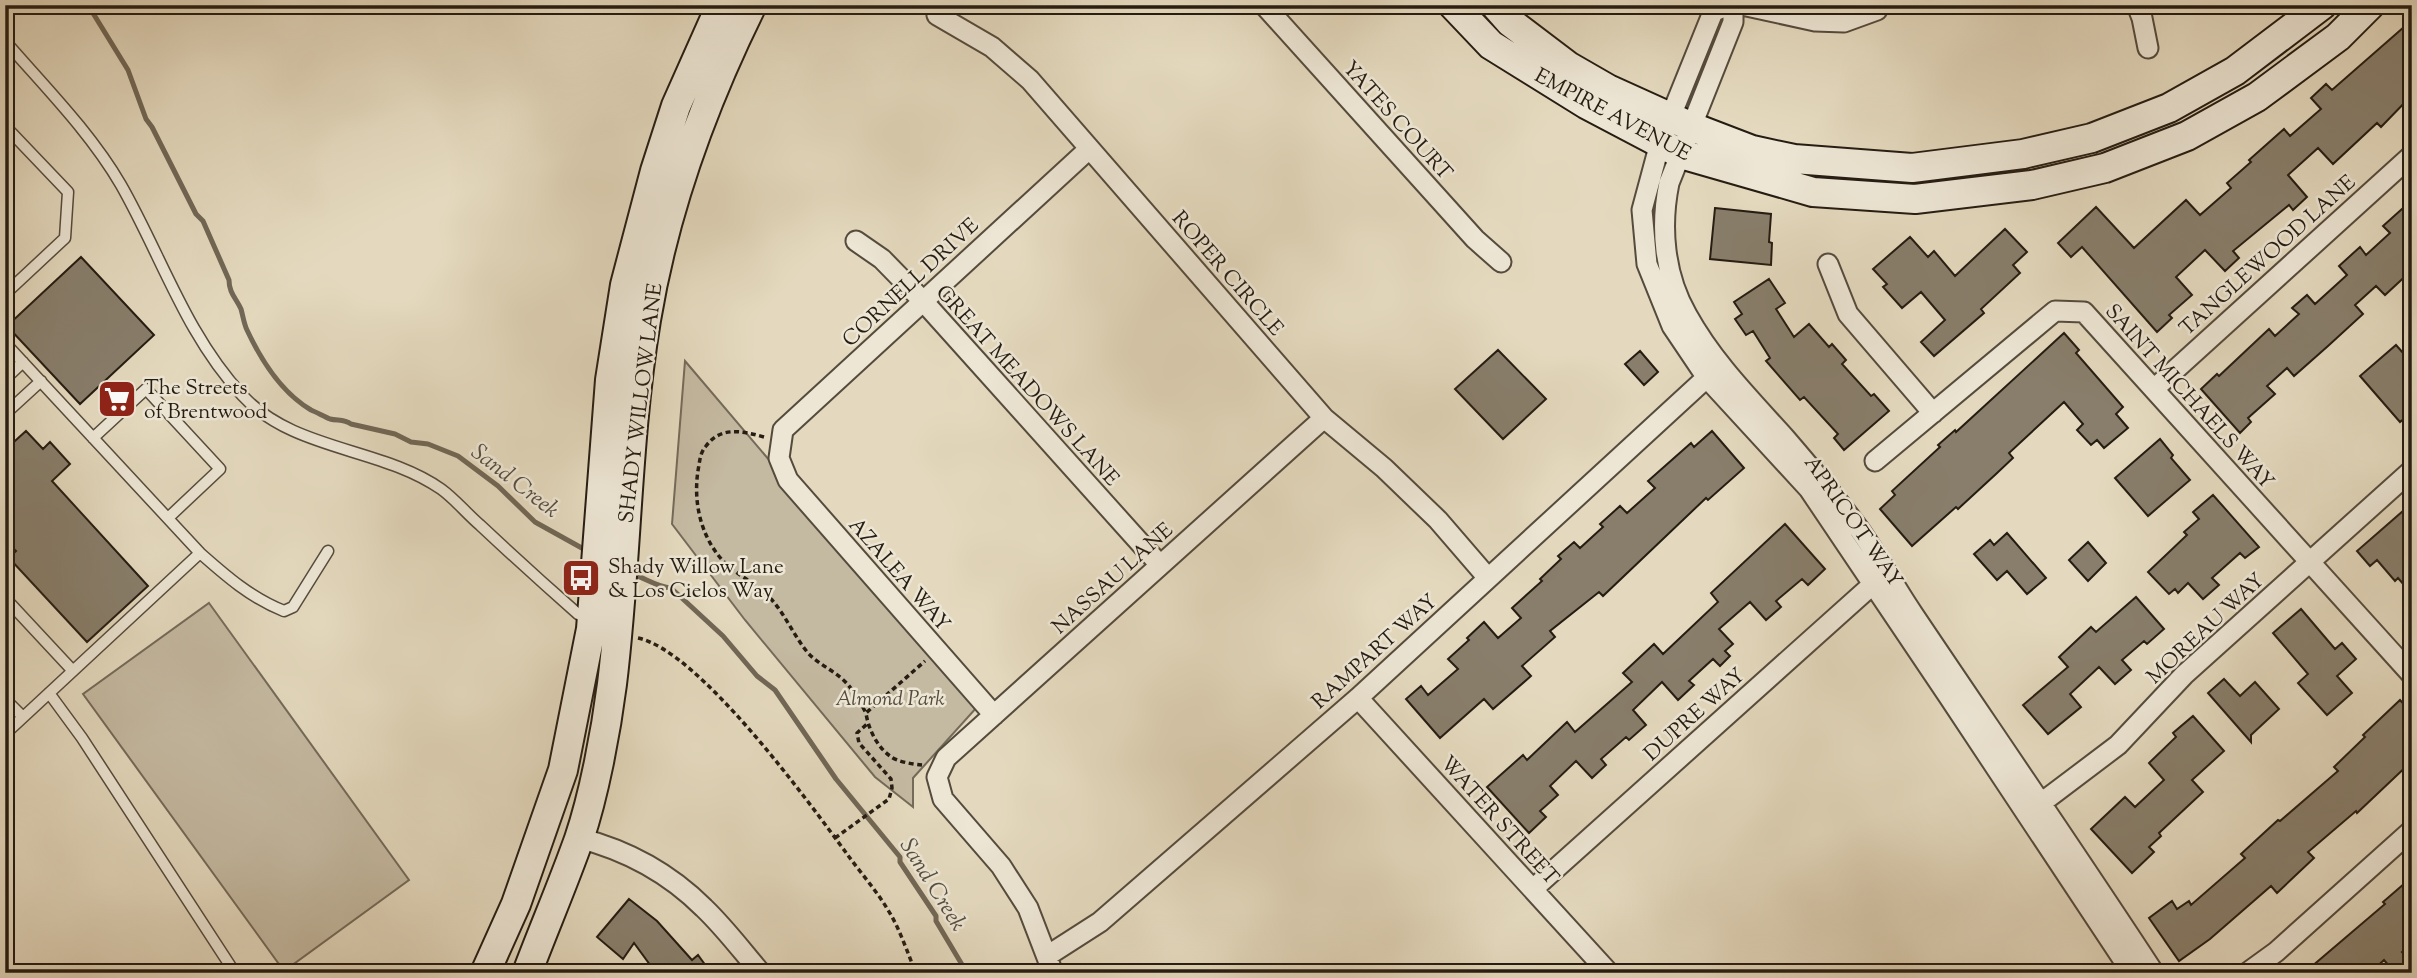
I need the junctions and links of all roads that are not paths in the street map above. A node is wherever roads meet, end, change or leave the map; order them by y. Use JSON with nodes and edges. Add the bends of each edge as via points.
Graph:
{"nodes":[{"id":1,"x":721,"y":5,"type":"edge"},
{"id":2,"x":943,"y":5,"type":"edge"},
{"id":3,"x":1264,"y":5,"type":"edge"},
{"id":4,"x":1453,"y":5,"type":"edge"},
{"id":5,"x":1495,"y":5,"type":"edge"},
{"id":6,"x":1731,"y":5,"type":"edge"},
{"id":7,"x":1742,"y":5,"type":"edge"},
{"id":8,"x":2137,"y":5,"type":"edge"},
{"id":9,"x":2322,"y":5,"type":"edge"},
{"id":10,"x":2370,"y":5,"type":"edge"},
{"id":11,"x":748,"y":7,"type":"edge"},
{"id":12,"x":1877,"y":10,"type":"dead end"},
{"id":13,"x":5,"y":41,"type":"edge"},
{"id":14,"x":2148,"y":48,"type":"dead end"},
{"id":15,"x":1681,"y":122,"type":"junction"},
{"id":16,"x":5,"y":126,"type":"edge"},
{"id":17,"x":1089,"y":149,"type":"junction"},
{"id":18,"x":1671,"y":149,"type":"junction"},
{"id":19,"x":2412,"y":155,"type":"edge"},
{"id":20,"x":856,"y":241,"type":"dead end"},
{"id":21,"x":1500,"y":262,"type":"dead end"},
{"id":22,"x":1828,"y":264,"type":"dead end"},
{"id":23,"x":5,"y":294,"type":"edge"},
{"id":24,"x":923,"y":301,"type":"junction"},
{"id":25,"x":5,"y":343,"type":"edge"},
{"id":26,"x":23,"y":362,"type":"junction"},
{"id":27,"x":1713,"y":371,"type":"junction"},
{"id":28,"x":5,"y":379,"type":"edge"},
{"id":29,"x":41,"y":381,"type":"junction"},
{"id":30,"x":2154,"y":389,"type":"junction"},
{"id":31,"x":1933,"y":413,"type":"junction"},
{"id":32,"x":5,"y":414,"type":"edge"},
{"id":33,"x":1324,"y":418,"type":"junction"},
{"id":34,"x":93,"y":438,"type":"junction"},
{"id":35,"x":780,"y":450,"type":"joint"},
{"id":36,"x":1875,"y":461,"type":"dead end"},
{"id":37,"x":2412,"y":470,"type":"edge"},
{"id":38,"x":168,"y":518,"type":"junction"},
{"id":39,"x":328,"y":551,"type":"dead end"},
{"id":40,"x":200,"y":553,"type":"junction"},
{"id":41,"x":2310,"y":562,"type":"junction"},
{"id":42,"x":1160,"y":565,"type":"junction"},
{"id":43,"x":1488,"y":578,"type":"junction"},
{"id":44,"x":1880,"y":578,"type":"junction"},
{"id":45,"x":5,"y":598,"type":"edge"},
{"id":46,"x":601,"y":610,"type":"junction"},
{"id":47,"x":73,"y":671,"type":"junction"},
{"id":48,"x":2412,"y":675,"type":"edge"},
{"id":49,"x":49,"y":693,"type":"junction"},
{"id":50,"x":1358,"y":698,"type":"junction"},
{"id":51,"x":5,"y":699,"type":"edge"},
{"id":52,"x":994,"y":715,"type":"junction"},
{"id":53,"x":23,"y":718,"type":"junction"},
{"id":54,"x":5,"y":734,"type":"edge"},
{"id":55,"x":2035,"y":808,"type":"junction"},
{"id":56,"x":2412,"y":830,"type":"edge"},
{"id":57,"x":579,"y":838,"type":"junction"},
{"id":58,"x":1533,"y":889,"type":"junction"},
{"id":59,"x":1050,"y":964,"type":"edge"},
{"id":60,"x":235,"y":973,"type":"edge"},
{"id":61,"x":485,"y":973,"type":"edge"},
{"id":62,"x":527,"y":973,"type":"edge"},
{"id":63,"x":761,"y":973,"type":"edge"},
{"id":64,"x":1609,"y":973,"type":"edge"},
{"id":65,"x":2132,"y":973,"type":"edge"},
{"id":66,"x":2154,"y":973,"type":"edge"},
{"id":67,"x":2246,"y":973,"type":"edge"}],
"edges":[{"from":1,"to":46,"type":"main road","name":"SHADY WILLOW LANE","via":[[676,106],[625,285],[610,380],[597,523]]},
{"from":2,"to":17,"type":"street","name":"ROPER CIRCLE","via":[[937,15],[992,47],[1021,72]]},
{"from":3,"to":21,"type":"street","name":"YATES COURT"},
{"from":4,"to":18,"type":"main road","name":"EMPIRE AVENUE","via":[[1491,45],[1586,104]]},
{"from":5,"to":15,"type":"main road","name":"EMPIRE AVENUE","via":[[1568,66]]},
{"from":6,"to":15,"type":"street","name":"APRICOT WAY","via":[[1713,12]]},
{"from":7,"to":12,"type":"street","via":[[1815,21],[1844,22]]},
{"from":8,"to":14,"type":"street"},
{"from":9,"to":15,"type":"main road","name":"EMPIRE AVENUE","via":[[2235,71],[2169,108],[2092,138],[2023,154],[1912,168],[1794,159],[1752,149]]},
{"from":10,"to":18,"type":"main road","name":"EMPIRE AVENUE","via":[[2339,37],[2257,97],[2187,136],[2105,168],[2032,185],[1915,199],[1813,192]]},
{"from":11,"to":46,"type":"main road","name":"SHADY WILLOW LANE","via":[[693,141],[667,225],[646,320],[624,534]]},
{"from":13,"to":46,"type":"lane","via":[[76,121],[121,184],[189,318],[242,395],[258,410],[299,433],[391,463],[441,489],[578,614]]},
{"from":15,"to":18,"type":"street","name":"APRICOT WAY"},
{"from":16,"to":23,"type":"lane","via":[[68,192],[65,238]]},
{"from":17,"to":24,"type":"street","name":"CORNELL DRIVE"},
{"from":17,"to":33,"type":"street","name":"ROPER CIRCLE"},
{"from":18,"to":27,"type":"street","name":"APRICOT WAY","via":[[1642,211],[1647,264],[1672,326]]},
{"from":19,"to":30,"type":"street","name":"TANGLEWOOD LANE"},
{"from":20,"to":24,"type":"street","name":"GREAT MEADOWS LANE","via":[[882,259]]},
{"from":22,"to":31,"type":"street","via":[[1848,314]]},
{"from":24,"to":35,"type":"street","name":"CORNELL DRIVE","via":[[783,430]]},
{"from":24,"to":42,"type":"street","name":"GREAT MEADOWS LANE"},
{"from":25,"to":26,"type":"lane"},
{"from":26,"to":28,"type":"lane"},
{"from":26,"to":29,"type":"lane"},
{"from":27,"to":43,"type":"street","name":"RAMPART WAY"},
{"from":27,"to":44,"type":"street","name":"APRICOT WAY"},
{"from":29,"to":32,"type":"lane"},
{"from":29,"to":34,"type":"lane"},
{"from":30,"to":31,"type":"street","name":"SAINT MICHAELS WAY","via":[[2084,312],[2055,310]]},
{"from":30,"to":41,"type":"street","name":"SAINT MICHAELS WAY"},
{"from":31,"to":36,"type":"street","name":"SAINT MICHAELS WAY"},
{"from":33,"to":42,"type":"street","name":"NASSAU LANE"},
{"from":33,"to":43,"type":"street","name":"ROPER CIRCLE","via":[[1438,520]]},
{"from":34,"to":38,"type":"lane"},
{"from":34,"to":38,"type":"lane","via":[[146,389],[220,469]]},
{"from":35,"to":52,"type":"street","name":"AZALEA WAY","via":[[788,480]]},
{"from":37,"to":41,"type":"street","name":"MOREAU WAY"},
{"from":38,"to":40,"type":"lane"},
{"from":39,"to":40,"type":"lane","via":[[293,607],[284,611],[230,580]]},
{"from":40,"to":47,"type":"lane"},
{"from":41,"to":48,"type":"street","name":"SAINT MICHAELS WAY"},
{"from":41,"to":55,"type":"street","name":"MOREAU WAY","via":[[2185,675],[2118,745]]},
{"from":42,"to":52,"type":"street","name":"NASSAU LANE"},
{"from":43,"to":50,"type":"street","name":"RAMPART WAY"},
{"from":44,"to":55,"type":"street","name":"APRICOT WAY"},
{"from":44,"to":58,"type":"street","name":"DUPRE WAY"},
{"from":45,"to":47,"type":"lane"},
{"from":46,"to":57,"type":"main road","name":"SHADY WILLOW LANE","via":[[612,685]]},
{"from":46,"to":61,"type":"main road","name":"SHADY WILLOW LANE","via":[[563,770],[516,904]]},
{"from":47,"to":49,"type":"lane"},
{"from":49,"to":53,"type":"lane"},
{"from":49,"to":60,"type":"lane"},
{"from":50,"to":58,"type":"street","name":"WATER STREET"},
{"from":50,"to":59,"type":"street","name":"RAMPART WAY"},
{"from":51,"to":53,"type":"lane"},
{"from":52,"to":59,"type":"street","name":"NASSAU LANE","via":[[947,758],[939,773],[943,799],[1001,866],[1028,908]]},
{"from":53,"to":54,"type":"lane"},
{"from":55,"to":65,"type":"street","name":"APRICOT WAY"},
{"from":55,"to":66,"type":"street","name":"APRICOT WAY"},
{"from":56,"to":67,"type":"street","via":[[2276,952]]},
{"from":57,"to":62,"type":"main road","name":"SHADY WILLOW LANE"},
{"from":57,"to":63,"type":"street","via":[[608,845],[650,866],[704,907]]},
{"from":58,"to":64,"type":"street","name":"WATER STREET"}]}
